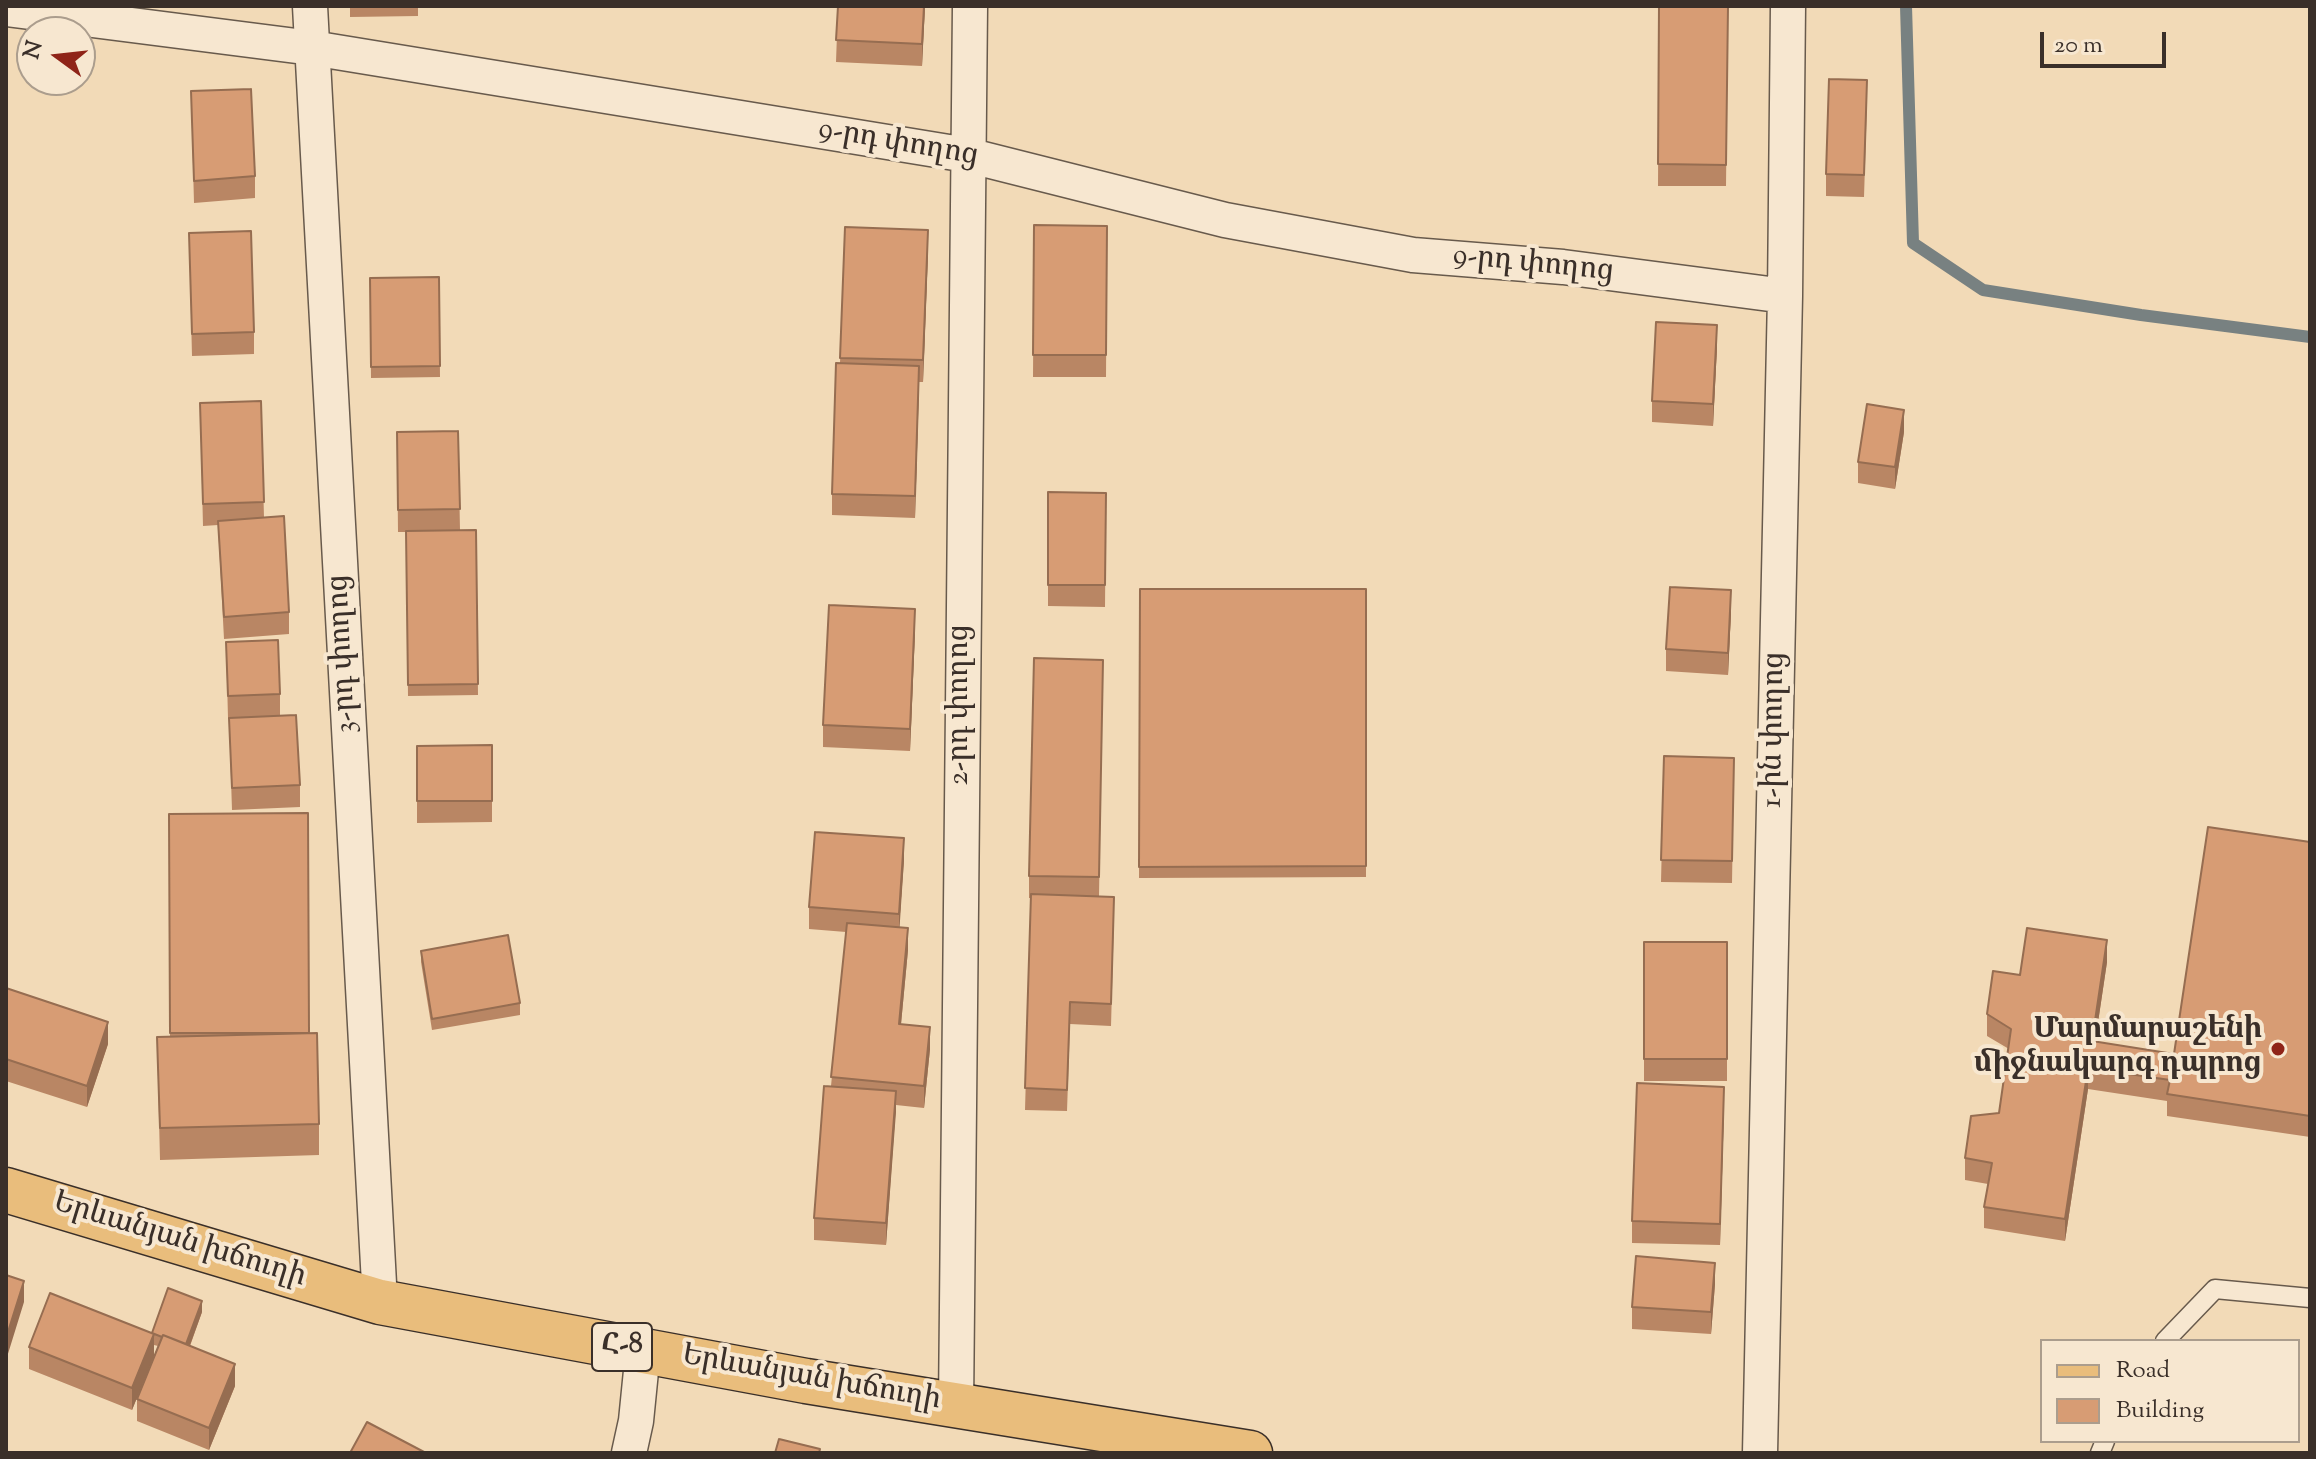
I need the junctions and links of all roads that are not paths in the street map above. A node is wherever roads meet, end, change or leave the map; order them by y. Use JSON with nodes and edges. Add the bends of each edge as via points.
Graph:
{"nodes":[{"id":1,"x":310,"y":6,"type":"edge"},
{"id":2,"x":970,"y":6,"type":"edge"},
{"id":3,"x":1788,"y":6,"type":"edge"},
{"id":4,"x":6,"y":9,"type":"edge"},
{"id":5,"x":312,"y":48,"type":"junction"},
{"id":6,"x":967,"y":155,"type":"junction"},
{"id":7,"x":1785,"y":296,"type":"junction"},
{"id":8,"x":6,"y":1190,"type":"edge"},
{"id":9,"x":2310,"y":1298,"type":"edge"},
{"id":10,"x":380,"y":1302,"type":"junction"},
{"id":11,"x":2167,"y":1339,"type":"edge"},
{"id":12,"x":643,"y":1351,"type":"junction"},
{"id":13,"x":956,"y":1405,"type":"junction"},
{"id":14,"x":629,"y":1453,"type":"edge"},
{"id":15,"x":1250,"y":1453,"type":"edge"},
{"id":16,"x":1760,"y":1453,"type":"edge"}],
"edges":[{"from":1,"to":5,"type":"street","name":"3-րդ փողոց"},
{"from":2,"to":6,"type":"street","name":"2-րդ փողոց"},
{"from":3,"to":7,"type":"street","name":"1-ին փողոց"},
{"from":4,"to":5,"type":"street","name":"9-րդ փողոց"},
{"from":5,"to":6,"type":"street","name":"9-րդ փողոց"},
{"from":5,"to":10,"type":"street","name":"3-րդ փողոց"},
{"from":6,"to":7,"type":"street","name":"9-րդ փողոց","via":[[1225,220],[1413,255],[1563,267]]},
{"from":6,"to":13,"type":"street","name":"2-րդ փողոց"},
{"from":7,"to":16,"type":"street","name":"1-ին փողոց"},
{"from":8,"to":10,"type":"main road","name":"Երևանյան խճուղի","number":"Հ-8"},
{"from":9,"to":11,"type":"lane","via":[[2215,1289]]},
{"from":10,"to":12,"type":"main road","name":"Երևանյան խճուղի","number":"Հ-8"},
{"from":12,"to":13,"type":"main road","name":"Երևանյան խճուղի","number":"Հ-8"},
{"from":12,"to":14,"type":"street"},
{"from":13,"to":15,"type":"main road","name":"Երևանյան խճուղի","number":"Հ-8"}]}
